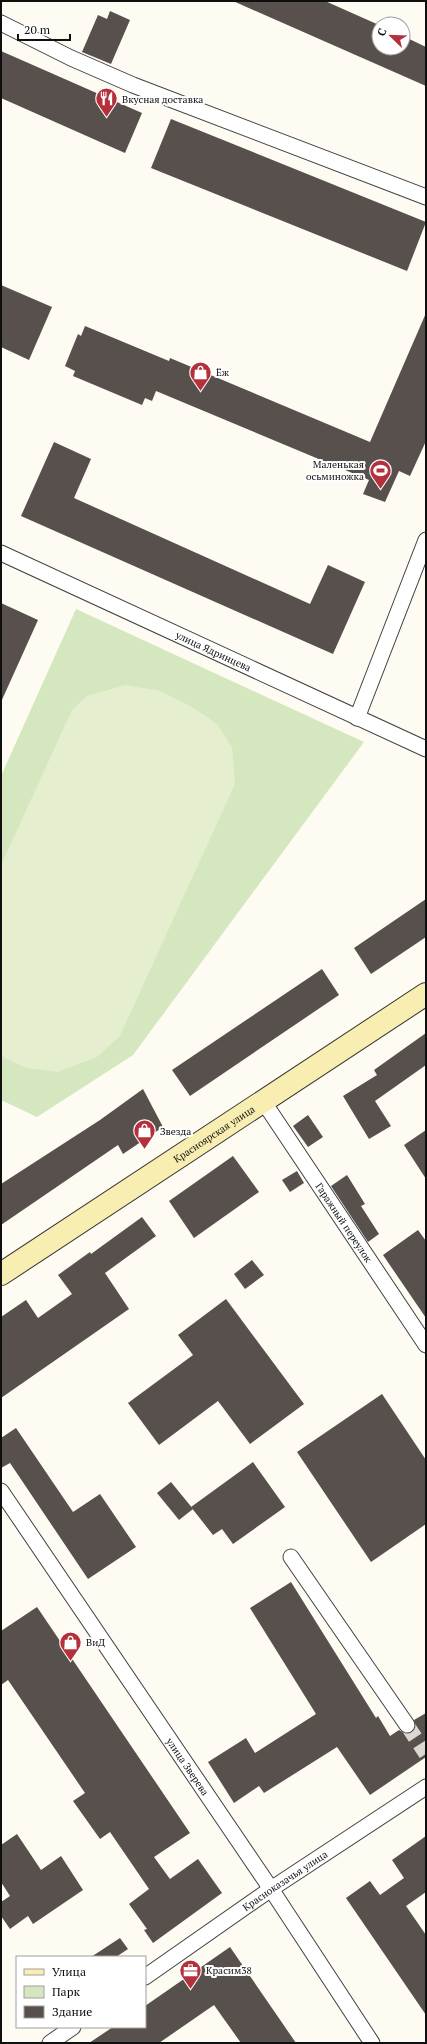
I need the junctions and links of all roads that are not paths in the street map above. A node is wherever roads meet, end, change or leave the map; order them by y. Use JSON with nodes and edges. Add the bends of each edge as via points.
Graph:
{"nodes":[{"id":1,"x":1,"y":22,"type":"edge"},
{"id":2,"x":426,"y":197,"type":"edge"},
{"id":3,"x":426,"y":540,"type":"edge"},
{"id":4,"x":1,"y":553,"type":"edge"},
{"id":5,"x":357,"y":718,"type":"junction"},
{"id":6,"x":426,"y":749,"type":"edge"},
{"id":7,"x":426,"y":994,"type":"edge"},
{"id":8,"x":263,"y":1101,"type":"junction"},
{"id":9,"x":1,"y":1274,"type":"edge"},
{"id":10,"x":426,"y":1345,"type":"edge"},
{"id":11,"x":1,"y":1491,"type":"edge"},
{"id":12,"x":291,"y":1557,"type":"dead end"},
{"id":13,"x":407,"y":1725,"type":"tunnel mouth"},
{"id":14,"x":426,"y":1787,"type":"edge"},
{"id":15,"x":270,"y":1889,"type":"junction"},
{"id":16,"x":146,"y":1976,"type":"edge"},
{"id":17,"x":72,"y":2028,"type":"edge"},
{"id":18,"x":50,"y":2043,"type":"edge"},
{"id":19,"x":372,"y":2043,"type":"edge"}],
"edges":[{"from":1,"to":2,"type":"street","via":[[71,58],[133,85]]},
{"from":3,"to":5,"type":"street"},
{"from":4,"to":5,"type":"street","name":"улица Ядринцева"},
{"from":5,"to":6,"type":"street","name":"улица Ядринцева"},
{"from":7,"to":8,"type":"street","name":"Красноярская улица"},
{"from":8,"to":9,"type":"street","name":"Красноярская улица"},
{"from":8,"to":10,"type":"street","name":"Гаражный переулок"},
{"from":11,"to":15,"type":"street","name":"улица Зверева"},
{"from":12,"to":13,"type":"street"},
{"from":14,"to":15,"type":"street","name":"Красноказачья улица"},
{"from":15,"to":16,"type":"street","name":"Красноказачья улица"},
{"from":15,"to":19,"type":"street","name":"улица Зверева"},
{"from":17,"to":18,"type":"street"}]}
